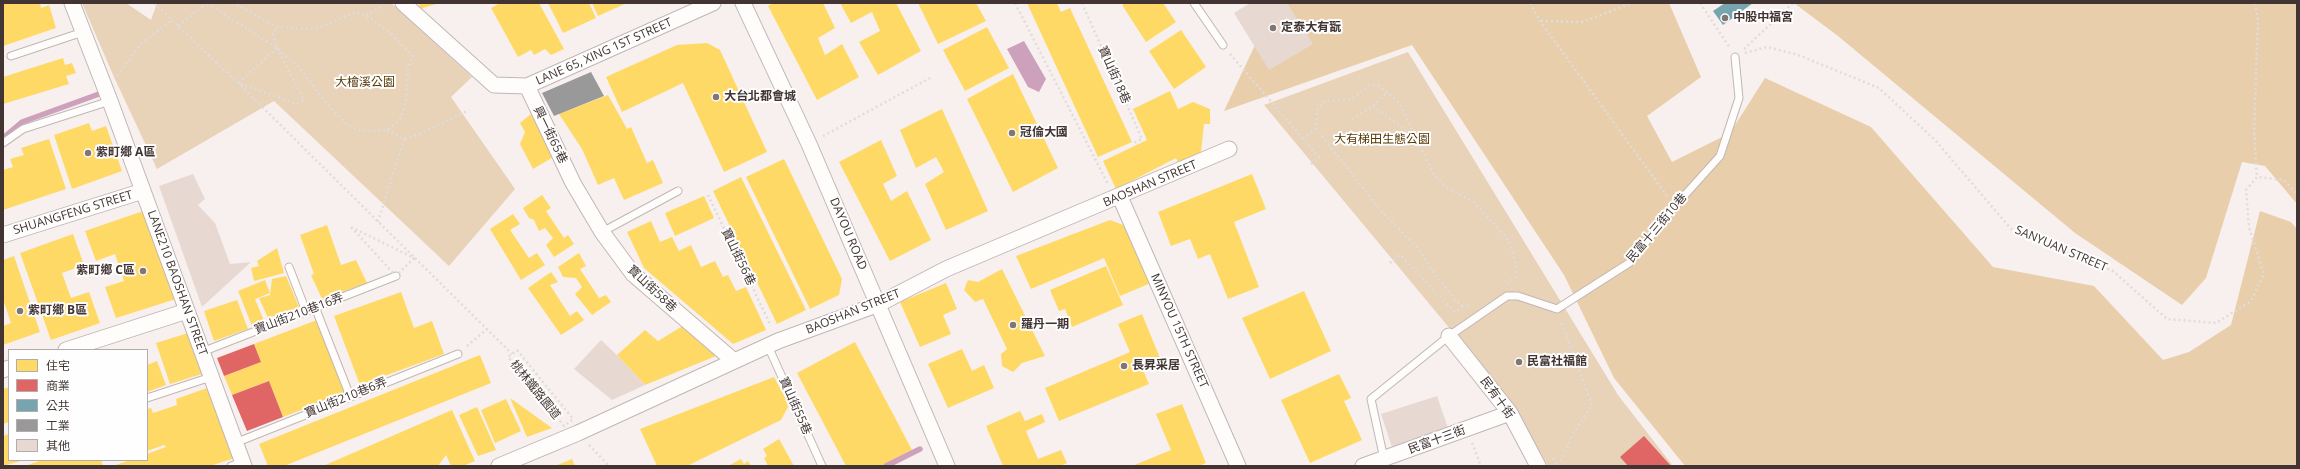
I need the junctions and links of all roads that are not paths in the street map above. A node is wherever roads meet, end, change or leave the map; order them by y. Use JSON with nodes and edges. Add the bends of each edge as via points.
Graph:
{"nodes":[{"id":1,"x":72,"y":3,"type":"edge"},
{"id":2,"x":403,"y":3,"type":"edge"},
{"id":3,"x":713,"y":3,"type":"edge"},
{"id":4,"x":743,"y":3,"type":"edge"},
{"id":5,"x":1194,"y":3,"type":"edge"},
{"id":6,"x":83,"y":32,"type":"junction"},
{"id":7,"x":1223,"y":45,"type":"road end"},
{"id":8,"x":11,"y":56,"type":"dead end"},
{"id":9,"x":1735,"y":56,"type":"road end"},
{"id":10,"x":526,"y":86,"type":"junction"},
{"id":11,"x":108,"y":94,"type":"junction"},
{"id":12,"x":3,"y":143,"type":"edge"},
{"id":13,"x":1229,"y":150,"type":"dead end"},
{"id":14,"x":573,"y":183,"type":"joint"},
{"id":15,"x":143,"y":191,"type":"junction"},
{"id":16,"x":678,"y":191,"type":"dead end"},
{"id":17,"x":1117,"y":198,"type":"junction"},
{"id":18,"x":602,"y":232,"type":"junction"},
{"id":19,"x":3,"y":235,"type":"edge"},
{"id":20,"x":289,"y":267,"type":"dead end"},
{"id":21,"x":396,"y":276,"type":"road end"},
{"id":22,"x":879,"y":304,"type":"junction"},
{"id":23,"x":315,"y":307,"type":"junction"},
{"id":24,"x":187,"y":311,"type":"junction"},
{"id":25,"x":306,"y":311,"type":"junction"},
{"id":26,"x":1449,"y":336,"type":"junction"},
{"id":27,"x":768,"y":346,"type":"junction"},
{"id":28,"x":69,"y":349,"type":"edge"},
{"id":29,"x":202,"y":352,"type":"junction"},
{"id":30,"x":458,"y":354,"type":"road end"},
{"id":31,"x":734,"y":361,"type":"junction"},
{"id":32,"x":211,"y":377,"type":"junction"},
{"id":33,"x":350,"y":396,"type":"junction"},
{"id":34,"x":148,"y":398,"type":"edge"},
{"id":35,"x":1510,"y":413,"type":"junction"},
{"id":36,"x":235,"y":443,"type":"junction"},
{"id":37,"x":1384,"y":459,"type":"junction"},
{"id":38,"x":239,"y":465,"type":"edge"},
{"id":39,"x":499,"y":466,"type":"edge"},
{"id":40,"x":822,"y":466,"type":"edge"},
{"id":41,"x":947,"y":466,"type":"edge"},
{"id":42,"x":1238,"y":466,"type":"edge"},
{"id":43,"x":1363,"y":466,"type":"edge"},
{"id":44,"x":1538,"y":466,"type":"edge"}],
"edges":[{"from":1,"to":6,"type":"street","name":"LANE210 BAOSHAN STREET"},
{"from":2,"to":10,"type":"street","name":"LANE 65, XING 1ST STREET","via":[[494,85]]},
{"from":3,"to":10,"type":"street","name":"LANE 65, XING 1ST STREET"},
{"from":4,"to":22,"type":"street","name":"DAYOU ROAD","via":[[809,144]]},
{"from":5,"to":7,"type":"lane"},
{"from":6,"to":8,"type":"lane"},
{"from":6,"to":11,"type":"street","name":"LANE210 BAOSHAN STREET"},
{"from":9,"to":26,"type":"lane","name":"民富十三街10巷","via":[[1740,98],[1720,156],[1629,263],[1556,309],[1518,296],[1507,296]]},
{"from":10,"to":14,"type":"street","name":"興一街65巷"},
{"from":11,"to":12,"type":"lane","via":[[23,129]]},
{"from":11,"to":15,"type":"street","name":"LANE210 BAOSHAN STREET"},
{"from":13,"to":17,"type":"street","name":"BAOSHAN STREET"},
{"from":14,"to":18,"type":"street","name":"寶山街58巷"},
{"from":15,"to":19,"type":"street","name":"SHUANGFENG STREET"},
{"from":15,"to":24,"type":"street","name":"LANE210 BAOSHAN STREET"},
{"from":16,"to":18,"type":"lane"},
{"from":17,"to":22,"type":"street","name":"BAOSHAN STREET","via":[[946,270]]},
{"from":17,"to":42,"type":"street","name":"MINYOU 15TH STREET"},
{"from":18,"to":31,"type":"street","name":"寶山街58巷","via":[[633,274]]},
{"from":20,"to":25,"type":"lane"},
{"from":21,"to":23,"type":"lane","name":"寶山街210巷16弄"},
{"from":22,"to":27,"type":"street","name":"BAOSHAN STREET"},
{"from":22,"to":41,"type":"street","name":"DAYOU ROAD"},
{"from":23,"to":25,"type":"lane","name":"寶山街210巷16弄"},
{"from":23,"to":33,"type":"lane"},
{"from":24,"to":28,"type":"street"},
{"from":24,"to":29,"type":"street","name":"LANE210 BAOSHAN STREET"},
{"from":25,"to":29,"type":"lane","name":"寶山街210巷16弄"},
{"from":26,"to":35,"type":"street","name":"民有十街"},
{"from":26,"to":37,"type":"lane","via":[[1371,399]]},
{"from":27,"to":31,"type":"street","name":"BAOSHAN STREET"},
{"from":27,"to":40,"type":"lane","name":"寶山街55巷"},
{"from":29,"to":32,"type":"street","name":"LANE210 BAOSHAN STREET"},
{"from":30,"to":33,"type":"lane","name":"寶山街210巷6弄"},
{"from":31,"to":39,"type":"street","name":"BAOSHAN STREET","via":[[578,433]]},
{"from":32,"to":34,"type":"lane"},
{"from":32,"to":36,"type":"street","name":"LANE210 BAOSHAN STREET"},
{"from":33,"to":36,"type":"lane","name":"寶山街210巷6弄"},
{"from":35,"to":37,"type":"street","name":"民富十三街"},
{"from":35,"to":44,"type":"street","name":"民有十街"},
{"from":36,"to":38,"type":"street","name":"LANE210 BAOSHAN STREET"},
{"from":37,"to":43,"type":"street","name":"民富十三街"}]}
